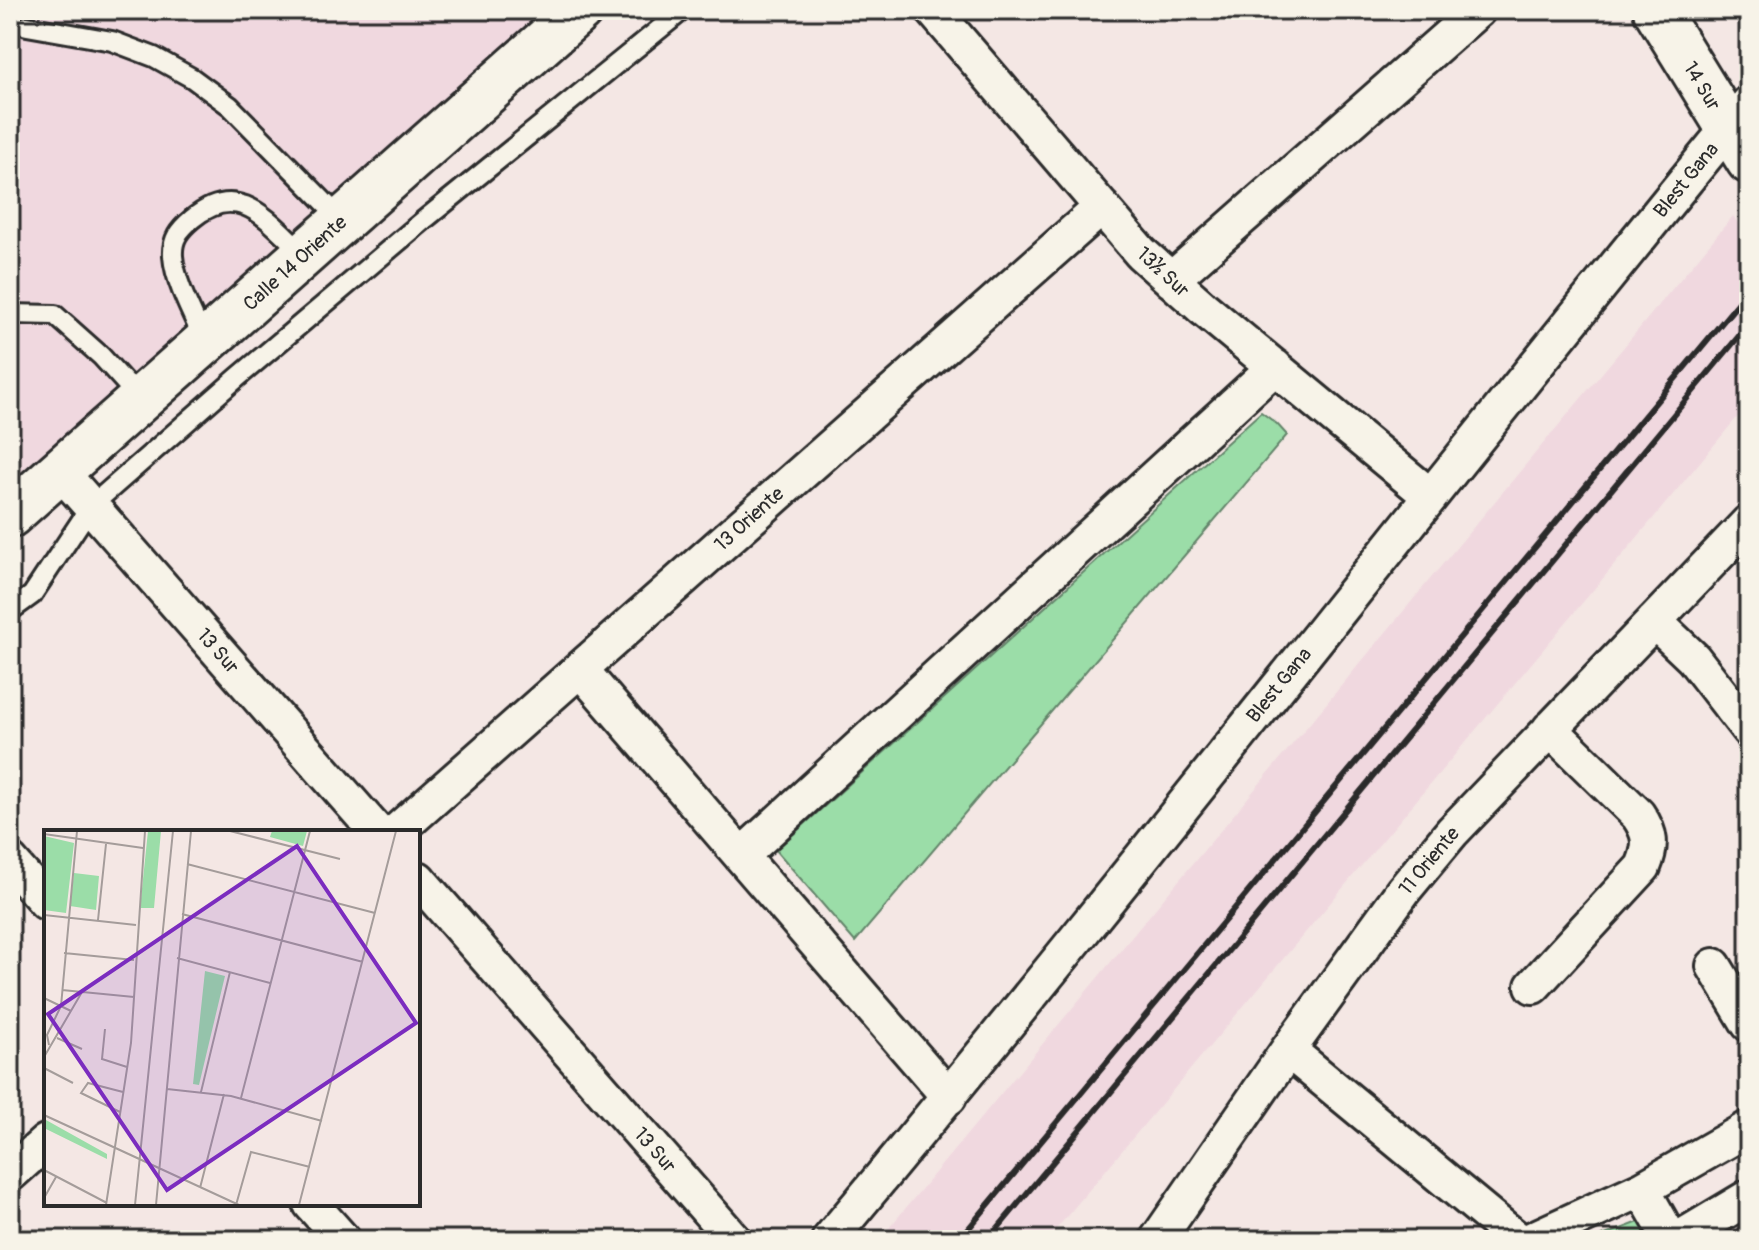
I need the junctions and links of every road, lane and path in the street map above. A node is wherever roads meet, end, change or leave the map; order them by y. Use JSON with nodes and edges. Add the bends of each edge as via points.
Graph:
{"nodes":[{"id":1,"x":580,"y":10,"type":"edge"},
{"id":2,"x":683,"y":10,"type":"edge"},
{"id":3,"x":933,"y":10,"type":"edge"},
{"id":4,"x":1478,"y":10,"type":"edge"},
{"id":5,"x":1656,"y":10,"type":"edge"},
{"id":6,"x":27,"y":26,"type":"dead end"},
{"id":7,"x":1742,"y":131,"type":"edge"},
{"id":8,"x":1102,"y":207,"type":"junction"},
{"id":9,"x":342,"y":220,"type":"junction"},
{"id":10,"x":304,"y":254,"type":"junction"},
{"id":11,"x":1171,"y":280,"type":"junction"},
{"id":12,"x":10,"y":314,"type":"edge"},
{"id":13,"x":205,"y":342,"type":"junction"},
{"id":14,"x":1275,"y":367,"type":"junction"},
{"id":15,"x":140,"y":399,"type":"junction"},
{"id":16,"x":60,"y":471,"type":"junction"},
{"id":17,"x":1430,"y":496,"type":"junction"},
{"id":18,"x":91,"y":506,"type":"junction"},
{"id":19,"x":10,"y":515,"type":"edge"},
{"id":20,"x":1744,"y":540,"type":"edge"},
{"id":21,"x":10,"y":611,"type":"edge"},
{"id":22,"x":1654,"y":621,"type":"junction"},
{"id":23,"x":580,"y":669,"type":"junction"},
{"id":24,"x":1550,"y":729,"type":"junction"},
{"id":25,"x":1749,"y":730,"type":"edge"},
{"id":26,"x":375,"y":830,"type":"edge"},
{"id":27,"x":398,"y":830,"type":"edge"},
{"id":28,"x":741,"y":856,"type":"junction"},
{"id":29,"x":10,"y":861,"type":"edge"},
{"id":30,"x":420,"y":881,"type":"edge"},
{"id":31,"x":44,"y":900,"type":"edge"},
{"id":32,"x":1714,"y":966,"type":"dead end"},
{"id":33,"x":1533,"y":986,"type":"dead end"},
{"id":34,"x":1749,"y":1024,"type":"edge"},
{"id":35,"x":1288,"y":1050,"type":"junction"},
{"id":36,"x":949,"y":1097,"type":"junction"},
{"id":37,"x":1749,"y":1128,"type":"edge"},
{"id":38,"x":44,"y":1144,"type":"edge"},
{"id":39,"x":10,"y":1174,"type":"edge"},
{"id":40,"x":1642,"y":1189,"type":"junction"},
{"id":41,"x":1749,"y":1197,"type":"edge"},
{"id":42,"x":313,"y":1206,"type":"edge"},
{"id":43,"x":1168,"y":1236,"type":"edge"},
{"id":44,"x":343,"y":1240,"type":"edge"},
{"id":45,"x":734,"y":1240,"type":"edge"},
{"id":46,"x":829,"y":1240,"type":"edge"},
{"id":47,"x":1518,"y":1240,"type":"edge"},
{"id":48,"x":1531,"y":1240,"type":"edge"},
{"id":49,"x":1671,"y":1240,"type":"edge"},
{"id":50,"x":1677,"y":1240,"type":"edge"}],
"edges":[{"from":1,"to":9,"type":"main road","name":"Calle 14 Oriente"},
{"from":2,"to":18,"type":"lane","via":[[424,220]]},
{"from":3,"to":8,"type":"street","name":"13½ Sur"},
{"from":4,"to":11,"type":"street"},
{"from":5,"to":7,"type":"main road","name":"14 Sur"},
{"from":6,"to":9,"type":"lane","via":[[112,41],[192,78],[230,106]]},
{"from":7,"to":17,"type":"street","name":"Blest Gana"},
{"from":8,"to":11,"type":"street","name":"13½ Sur"},
{"from":8,"to":23,"type":"street","name":"13 Oriente"},
{"from":9,"to":10,"type":"main road","name":"Calle 14 Oriente"},
{"from":10,"to":13,"type":"main road","name":"Calle 14 Oriente"},
{"from":10,"to":13,"type":"lane","via":[[251,207],[235,203],[202,211],[182,227],[173,259]]},
{"from":11,"to":14,"type":"street","name":"13½ Sur"},
{"from":12,"to":15,"type":"lane","via":[[55,315]]},
{"from":13,"to":15,"type":"main road","name":"Calle 14 Oriente"},
{"from":14,"to":17,"type":"street","name":"13½ Sur"},
{"from":14,"to":28,"type":"street"},
{"from":15,"to":16,"type":"main road","name":"Calle 14 Oriente"},
{"from":16,"to":18,"type":"street","name":"13 Sur"},
{"from":16,"to":19,"type":"main road","name":"Calle 14 Oriente"},
{"from":17,"to":36,"type":"street","name":"Blest Gana"},
{"from":18,"to":21,"type":"lane","via":[[32,595]]},
{"from":18,"to":26,"type":"street","name":"13 Sur"},
{"from":20,"to":22,"type":"street","name":"11 Oriente"},
{"from":22,"to":24,"type":"street","name":"11 Oriente"},
{"from":22,"to":25,"type":"street","via":[[1693,658]]},
{"from":23,"to":27,"type":"street","name":"13 Oriente"},
{"from":23,"to":28,"type":"street"},
{"from":24,"to":33,"type":"street","via":[[1638,815],[1649,838],[1649,853],[1643,867]]},
{"from":24,"to":35,"type":"street","name":"11 Oriente","via":[[1403,891]]},
{"from":28,"to":36,"type":"street"},
{"from":29,"to":31,"type":"street"},
{"from":30,"to":45,"type":"street","name":"13 Sur"},
{"from":32,"to":34,"type":"street"},
{"from":35,"to":43,"type":"street","name":"11 Oriente"},
{"from":35,"to":47,"type":"street"},
{"from":36,"to":46,"type":"street","name":"Blest Gana"},
{"from":37,"to":40,"type":"street"},
{"from":38,"to":39,"type":"street"},
{"from":40,"to":48,"type":"street"},
{"from":40,"to":49,"type":"street"},
{"from":41,"to":50,"type":"street"},
{"from":42,"to":44,"type":"street"}]}
